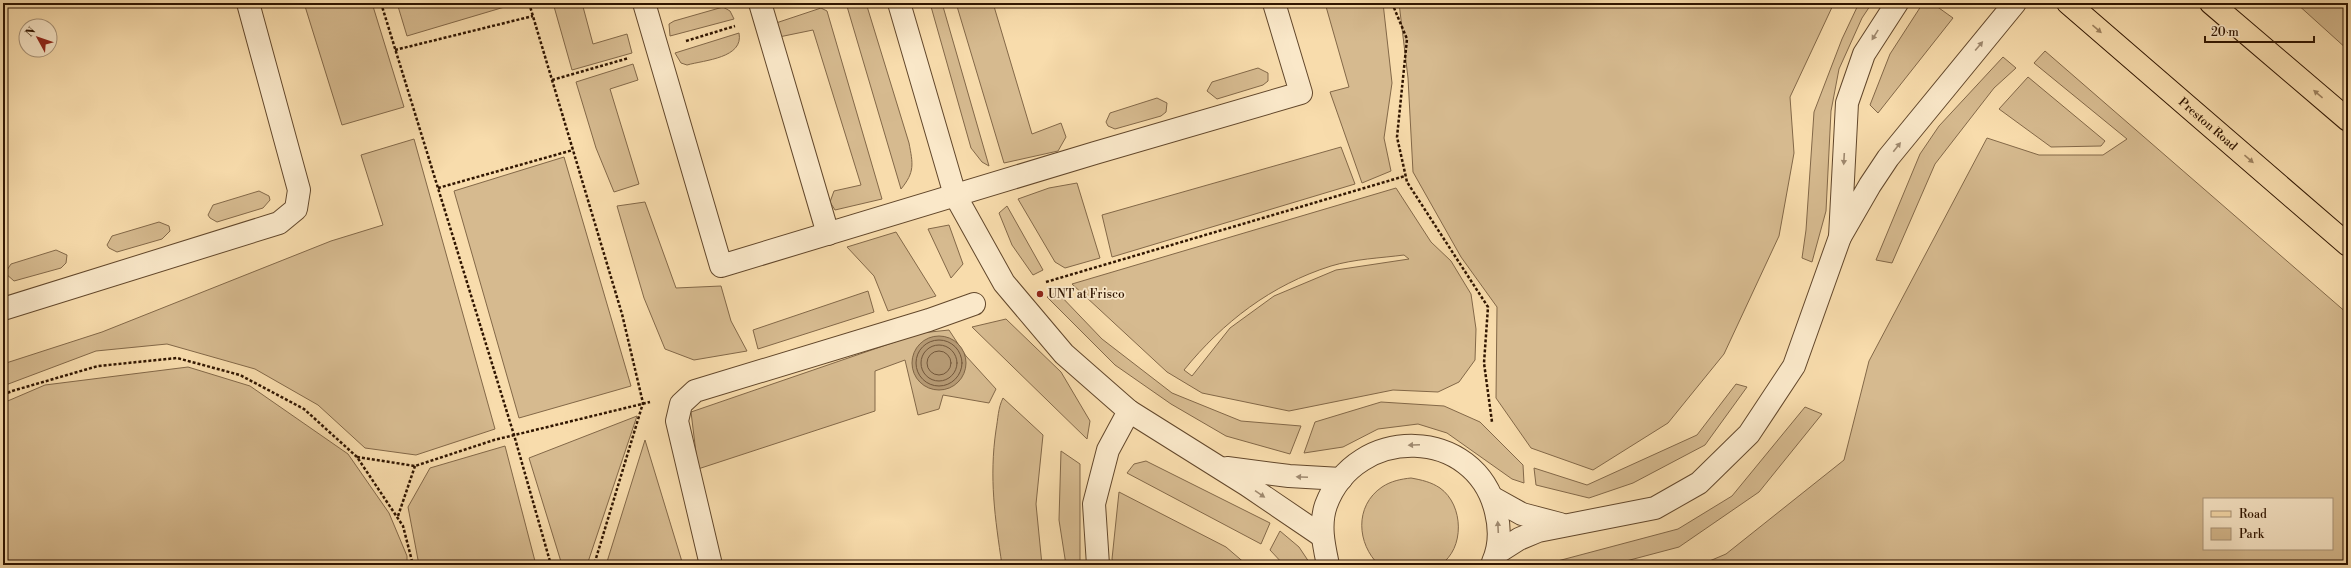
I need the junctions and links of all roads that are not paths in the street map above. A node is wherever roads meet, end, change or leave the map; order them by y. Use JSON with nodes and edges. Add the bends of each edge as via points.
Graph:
{"nodes":[{"id":1,"x":248,"y":3,"type":"edge"},
{"id":2,"x":644,"y":3,"type":"edge"},
{"id":3,"x":760,"y":3,"type":"edge"},
{"id":4,"x":899,"y":3,"type":"edge"},
{"id":5,"x":1274,"y":3,"type":"edge"},
{"id":6,"x":1897,"y":3,"type":"edge"},
{"id":7,"x":2015,"y":3,"type":"edge"},
{"id":8,"x":2068,"y":3,"type":"edge"},
{"id":9,"x":2211,"y":3,"type":"edge"},
{"id":10,"x":2348,"y":120,"type":"edge"},
{"id":11,"x":955,"y":196,"type":"junction"},
{"id":12,"x":828,"y":234,"type":"junction"},
{"id":13,"x":1840,"y":237,"type":"junction"},
{"id":14,"x":2348,"y":245,"type":"edge"},
{"id":15,"x":974,"y":304,"type":"dead end"},
{"id":16,"x":3,"y":309,"type":"edge"},
{"id":17,"x":1129,"y":411,"type":"junction"},
{"id":18,"x":1215,"y":466,"type":"junction"},
{"id":19,"x":1341,"y":479,"type":"junction"},
{"id":20,"x":1493,"y":498,"type":"junction"},
{"id":21,"x":1569,"y":526,"type":"junction"},
{"id":22,"x":1322,"y":536,"type":"junction"},
{"id":23,"x":1495,"y":559,"type":"edge"},
{"id":24,"x":710,"y":565,"type":"edge"},
{"id":25,"x":1098,"y":565,"type":"edge"},
{"id":26,"x":1328,"y":565,"type":"edge"}],
"edges":[{"from":1,"to":16,"type":"street","via":[[299,190],[296,209],[279,223]]},
{"from":2,"to":12,"type":"street","via":[[721,266]]},
{"from":3,"to":12,"type":"street"},
{"from":4,"to":11,"type":"street"},
{"from":5,"to":11,"type":"street","via":[[1301,93]]},
{"from":6,"to":13,"type":"street","one_way":true,"via":[[1864,54],[1847,103]]},
{"from":13,"to":7,"type":"street","one_way":true,"via":[[1888,158]]},
{"from":8,"to":14,"type":"main road","name":"Preston Road","one_way":true},
{"from":10,"to":9,"type":"main road","one_way":true},
{"from":11,"to":12,"type":"street"},
{"from":11,"to":17,"type":"street","via":[[1004,283],[1064,354]]},
{"from":13,"to":21,"type":"street","via":[[1794,366],[1748,434],[1699,483],[1655,508]]},
{"from":15,"to":24,"type":"street","via":[[929,320],[695,390],[681,404],[677,421]]},
{"from":17,"to":18,"type":"street"},
{"from":17,"to":25,"type":"street","via":[[1108,450],[1094,504]]},
{"from":19,"to":18,"type":"street","one_way":true,"via":[[1282,476]]},
{"from":18,"to":22,"type":"street","one_way":true},
{"from":20,"to":19,"type":"street","one_way":true,"via":[[1476,472],[1452,454],[1422,445],[1392,447],[1363,458]]},
{"from":19,"to":22,"type":"street","via":[[1326,506]]},
{"from":20,"to":21,"type":"street","via":[[1522,514]]},
{"from":23,"to":20,"type":"street","one_way":true,"via":[[1499,525]]},
{"from":21,"to":23,"type":"street","via":[[1538,531],[1519,539]]},
{"from":22,"to":26,"type":"street"}]}
